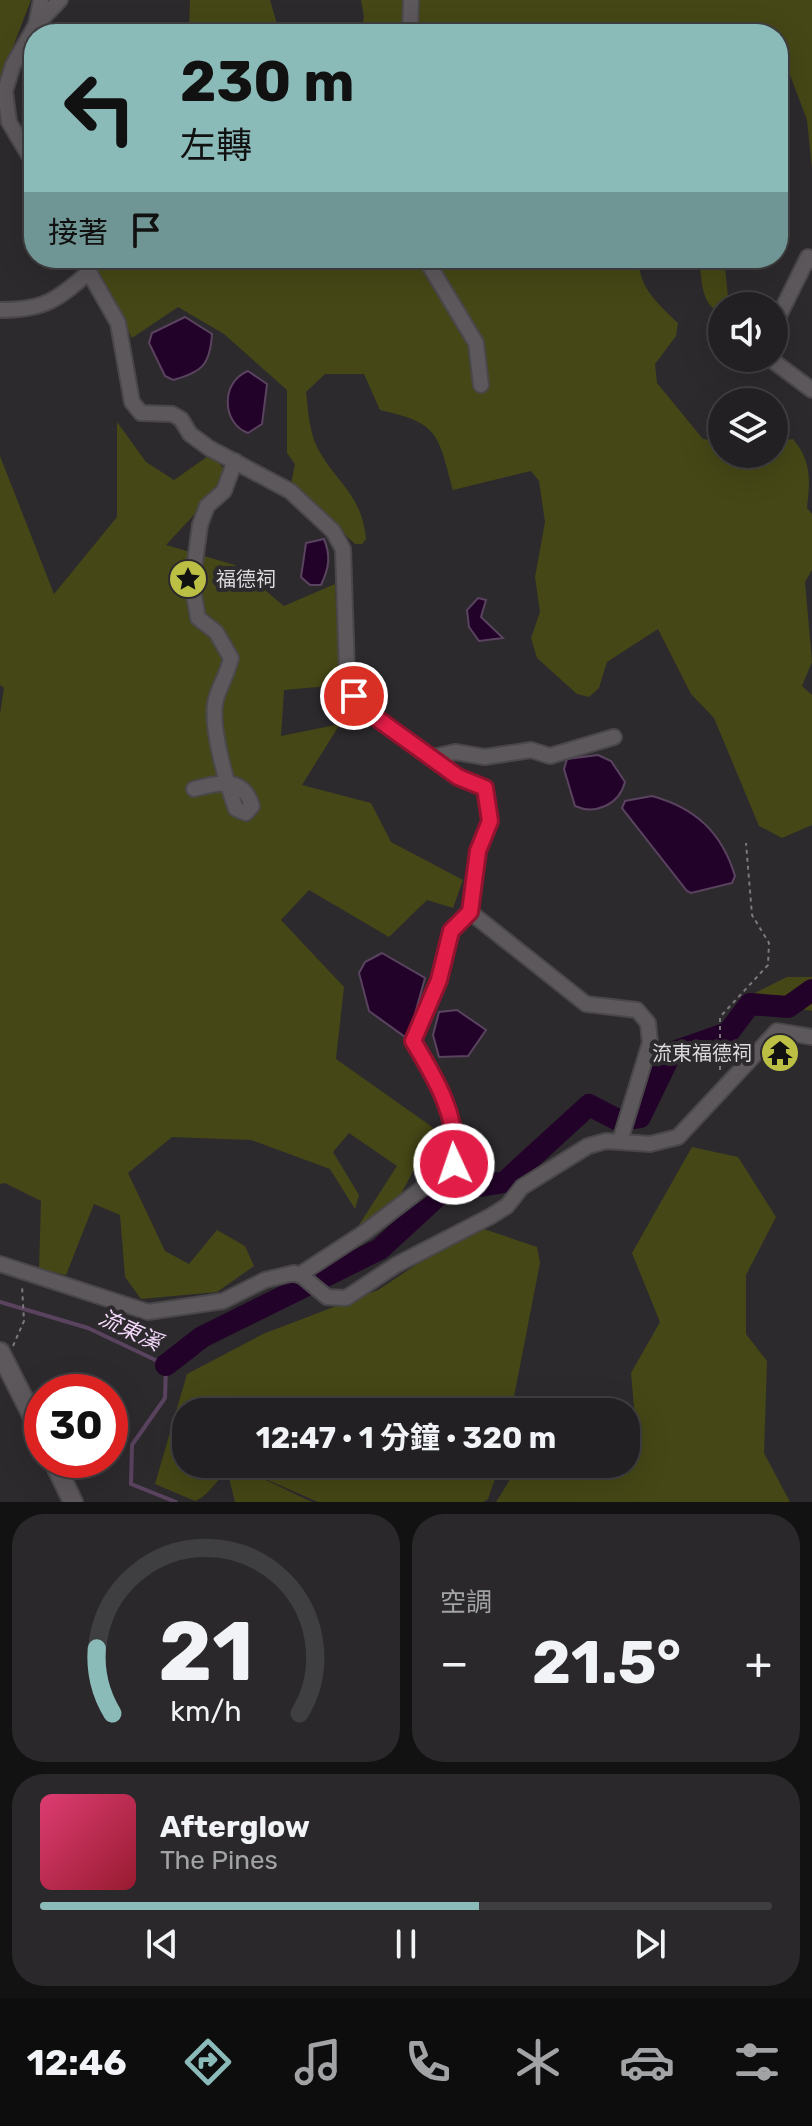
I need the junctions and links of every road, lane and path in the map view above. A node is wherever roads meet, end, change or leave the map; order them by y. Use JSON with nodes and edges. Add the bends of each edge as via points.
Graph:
{"nodes":[{"id":1,"x":41,"y":0,"type":"edge"},
{"id":2,"x":60,"y":0,"type":"edge"},
{"id":3,"x":411,"y":0,"type":"edge"},
{"id":4,"x":36,"y":24,"type":"edge"},
{"id":5,"x":37,"y":24,"type":"edge"},
{"id":6,"x":410,"y":24,"type":"edge"},
{"id":7,"x":24,"y":46,"type":"edge"},
{"id":8,"x":24,"y":147,"type":"edge"},
{"id":9,"x":812,"y":261,"type":"edge"},
{"id":10,"x":86,"y":268,"type":"edge"},
{"id":11,"x":431,"y":268,"type":"edge"},
{"id":12,"x":88,"y":273,"type":"junction"},
{"id":13,"x":788,"y":298,"type":"edge"},
{"id":14,"x":0,"y":310,"type":"edge"},
{"id":15,"x":788,"y":372,"type":"edge"},
{"id":16,"x":481,"y":385,"type":"dead end"},
{"id":17,"x":812,"y":390,"type":"edge"},
{"id":18,"x":235,"y":461,"type":"junction"},
{"id":19,"x":614,"y":737,"type":"dead end"},
{"id":20,"x":434,"y":757,"type":"junction"},
{"id":21,"x":194,"y":789,"type":"dead end"},
{"id":22,"x":746,"y":843,"type":"dead end"},
{"id":23,"x":470,"y":912,"type":"junction"},
{"id":24,"x":812,"y":1037,"type":"edge"},
{"id":25,"x":720,"y":1063,"type":"dead end"},
{"id":26,"x":620,"y":1141,"type":"junction"},
{"id":27,"x":0,"y":1264,"type":"edge"},
{"id":28,"x":301,"y":1275,"type":"junction"},
{"id":29,"x":22,"y":1283,"type":"dead end"},
{"id":30,"x":3,"y":1357,"type":"edge"},
{"id":31,"x":24,"y":1399,"type":"edge"},
{"id":32,"x":62,"y":1478,"type":"edge"},
{"id":33,"x":73,"y":1502,"type":"edge"}],
"edges":[{"from":1,"to":4,"type":"street"},
{"from":2,"to":5,"type":"street"},
{"from":3,"to":6,"type":"street"},
{"from":7,"to":8,"type":"street","via":[[5,91],[9,122]]},
{"from":9,"to":13,"type":"street","via":[[808,257]]},
{"from":10,"to":12,"type":"street"},
{"from":11,"to":16,"type":"street","via":[[476,343]]},
{"from":12,"to":14,"type":"street","via":[[54,302]]},
{"from":12,"to":18,"type":"street","via":[[118,323],[132,402],[141,413],[181,419],[190,434]]},
{"from":15,"to":17,"type":"street"},
{"from":18,"to":20,"type":"street","via":[[290,491],[333,531],[343,549],[347,672],[354,696],[364,709]]},
{"from":18,"to":21,"type":"street","via":[[224,491],[207,506],[200,525],[192,584],[198,618],[216,632],[231,658],[215,702],[226,781]]},
{"from":19,"to":20,"type":"street","via":[[550,756],[531,750]]},
{"from":20,"to":23,"type":"street","via":[[458,777],[485,788],[490,821],[478,851]]},
{"from":22,"to":25,"type":"path","via":[[752,915],[769,943],[768,965],[720,1017]]},
{"from":23,"to":26,"type":"street","via":[[586,1004],[637,1010],[648,1023],[650,1043]]},
{"from":23,"to":28,"type":"street","via":[[451,931],[439,980],[413,1041],[439,1083],[457,1142],[454,1164]]},
{"from":24,"to":26,"type":"street","via":[[777,1031],[678,1137],[650,1144]]},
{"from":26,"to":28,"type":"street","via":[[588,1146],[522,1187],[507,1206],[396,1265],[354,1295],[327,1297]]},
{"from":27,"to":28,"type":"street","via":[[148,1312],[223,1301],[265,1280]]},
{"from":29,"to":30,"type":"path","via":[[24,1321]]},
{"from":30,"to":31,"type":"street"},
{"from":32,"to":33,"type":"street"}]}
